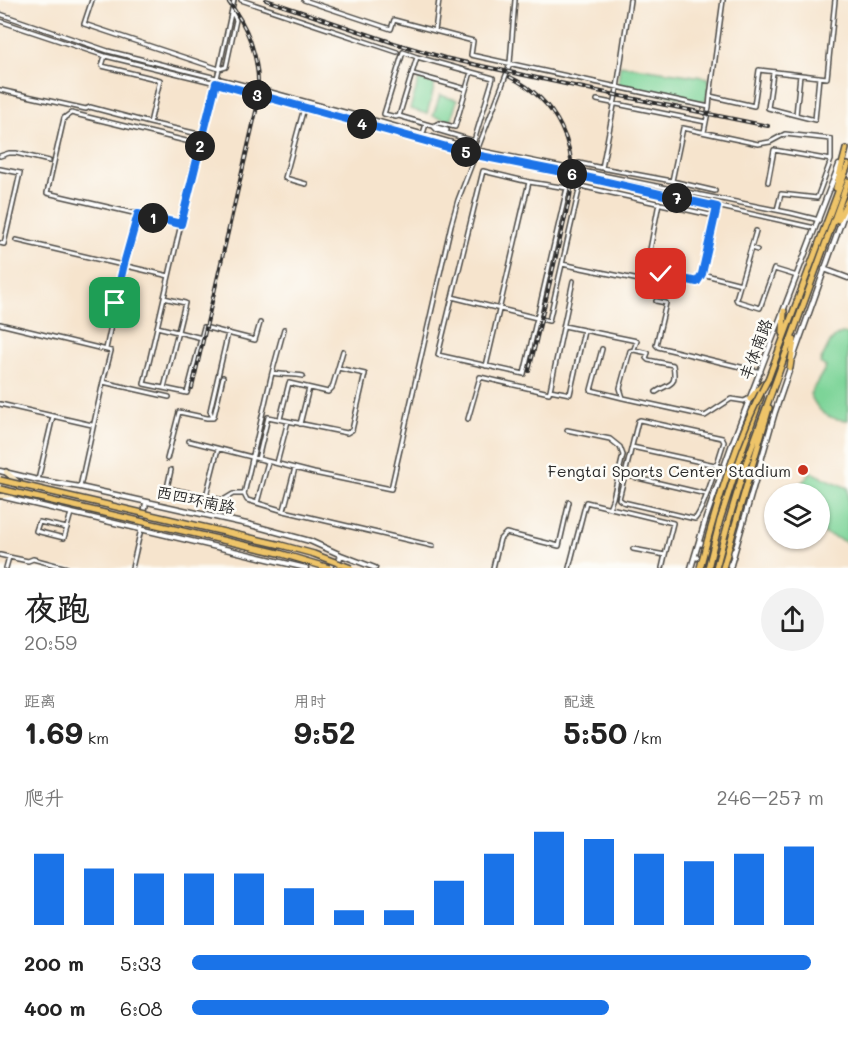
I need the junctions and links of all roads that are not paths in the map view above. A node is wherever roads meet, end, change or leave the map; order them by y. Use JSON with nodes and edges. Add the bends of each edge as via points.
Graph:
{"nodes":[{"id":1,"x":92,"y":0,"type":"edge"},
{"id":2,"x":234,"y":0,"type":"edge"},
{"id":3,"x":241,"y":0,"type":"edge"},
{"id":4,"x":304,"y":0,"type":"edge"},
{"id":5,"x":439,"y":0,"type":"edge"},
{"id":6,"x":515,"y":0,"type":"edge"},
{"id":7,"x":630,"y":0,"type":"edge"},
{"id":8,"x":723,"y":0,"type":"edge"},
{"id":9,"x":836,"y":0,"type":"edge"},
{"id":10,"x":232,"y":10,"type":"junction"},
{"id":11,"x":0,"y":14,"type":"edge"},
{"id":12,"x":0,"y":21,"type":"edge"},
{"id":13,"x":435,"y":31,"type":"junction"},
{"id":14,"x":397,"y":52,"type":"dead end"},
{"id":15,"x":105,"y":56,"type":"junction"},
{"id":16,"x":417,"y":57,"type":"junction"},
{"id":17,"x":510,"y":63,"type":"junction"},
{"id":18,"x":219,"y":69,"type":"junction"},
{"id":19,"x":471,"y":72,"type":"junction"},
{"id":20,"x":773,"y":72,"type":"junction"},
{"id":21,"x":413,"y":74,"type":"junction"},
{"id":22,"x":800,"y":75,"type":"junction"},
{"id":23,"x":819,"y":77,"type":"junction"},
{"id":24,"x":217,"y":78,"type":"junction"},
{"id":25,"x":216,"y":83,"type":"junction"},
{"id":26,"x":617,"y":87,"type":"junction"},
{"id":27,"x":466,"y":89,"type":"junction"},
{"id":28,"x":0,"y":90,"type":"edge"},
{"id":29,"x":710,"y":96,"type":"junction"},
{"id":30,"x":597,"y":100,"type":"dead end"},
{"id":31,"x":614,"y":104,"type":"junction"},
{"id":32,"x":709,"y":107,"type":"junction"},
{"id":33,"x":304,"y":108,"type":"junction"},
{"id":34,"x":796,"y":115,"type":"junction"},
{"id":35,"x":399,"y":116,"type":"junction"},
{"id":36,"x":706,"y":122,"type":"junction"},
{"id":37,"x":150,"y":123,"type":"junction"},
{"id":38,"x":426,"y":124,"type":"junction"},
{"id":39,"x":433,"y":126,"type":"junction"},
{"id":40,"x":447,"y":130,"type":"dead end"},
{"id":41,"x":704,"y":132,"type":"junction"},
{"id":42,"x":423,"y":134,"type":"junction"},
{"id":43,"x":203,"y":135,"type":"junction"},
{"id":44,"x":421,"y":140,"type":"junction"},
{"id":45,"x":186,"y":141,"type":"dead end"},
{"id":46,"x":848,"y":142,"type":"edge"},
{"id":47,"x":846,"y":149,"type":"junction"},
{"id":48,"x":477,"y":153,"type":"junction"},
{"id":49,"x":1,"y":156,"type":"edge"},
{"id":50,"x":831,"y":160,"type":"junction"},
{"id":51,"x":49,"y":161,"type":"dead end"},
{"id":52,"x":0,"y":162,"type":"edge"},
{"id":53,"x":579,"y":163,"type":"dead end"},
{"id":54,"x":848,"y":165,"type":"edge"},
{"id":55,"x":602,"y":168,"type":"junction"},
{"id":56,"x":0,"y":169,"type":"edge"},
{"id":57,"x":672,"y":181,"type":"junction"},
{"id":58,"x":848,"y":181,"type":"edge"},
{"id":59,"x":529,"y":182,"type":"junction"},
{"id":60,"x":768,"y":182,"type":"dead end"},
{"id":61,"x":306,"y":184,"type":"dead end"},
{"id":62,"x":580,"y":186,"type":"junction"},
{"id":63,"x":567,"y":188,"type":"junction"},
{"id":64,"x":715,"y":190,"type":"dead end"},
{"id":65,"x":848,"y":202,"type":"edge"},
{"id":66,"x":659,"y":203,"type":"junction"},
{"id":67,"x":717,"y":207,"type":"junction"},
{"id":68,"x":777,"y":210,"type":"junction"},
{"id":69,"x":831,"y":213,"type":"junction"},
{"id":70,"x":138,"y":214,"type":"junction"},
{"id":71,"x":715,"y":216,"type":"junction"},
{"id":72,"x":819,"y":220,"type":"junction"},
{"id":73,"x":181,"y":224,"type":"junction"},
{"id":74,"x":816,"y":229,"type":"junction"},
{"id":75,"x":756,"y":231,"type":"dead end"},
{"id":76,"x":828,"y":238,"type":"junction"},
{"id":77,"x":16,"y":240,"type":"dead end"},
{"id":78,"x":0,"y":243,"type":"edge"},
{"id":79,"x":751,"y":248,"type":"junction"},
{"id":80,"x":758,"y":250,"type":"dead end"},
{"id":81,"x":562,"y":264,"type":"junction"},
{"id":82,"x":123,"y":266,"type":"junction"},
{"id":83,"x":824,"y":269,"type":"junction"},
{"id":84,"x":661,"y":274,"type":"dead end"},
{"id":85,"x":702,"y":274,"type":"junction"},
{"id":86,"x":169,"y":276,"type":"junction"},
{"id":87,"x":797,"y":276,"type":"junction"},
{"id":88,"x":848,"y":278,"type":"edge"},
{"id":89,"x":573,"y":281,"type":"dead end"},
{"id":90,"x":741,"y":284,"type":"junction"},
{"id":91,"x":164,"y":297,"type":"junction"},
{"id":92,"x":452,"y":297,"type":"junction"},
{"id":93,"x":656,"y":302,"type":"dead end"},
{"id":94,"x":500,"y":309,"type":"junction"},
{"id":95,"x":784,"y":311,"type":"junction"},
{"id":96,"x":537,"y":318,"type":"junction"},
{"id":97,"x":260,"y":322,"type":"dead end"},
{"id":98,"x":0,"y":324,"type":"edge"},
{"id":99,"x":564,"y":326,"type":"junction"},
{"id":100,"x":157,"y":327,"type":"junction"},
{"id":101,"x":284,"y":329,"type":"dead end"},
{"id":102,"x":795,"y":330,"type":"junction"},
{"id":103,"x":584,"y":331,"type":"junction"},
{"id":104,"x":178,"y":332,"type":"junction"},
{"id":105,"x":228,"y":333,"type":"junction"},
{"id":106,"x":202,"y":338,"type":"junction"},
{"id":107,"x":782,"y":340,"type":"junction"},
{"id":108,"x":602,"y":349,"type":"dead end"},
{"id":109,"x":106,"y":350,"type":"junction"},
{"id":110,"x":634,"y":350,"type":"junction"},
{"id":111,"x":343,"y":351,"type":"dead end"},
{"id":112,"x":782,"y":365,"type":"junction"},
{"id":113,"x":486,"y":366,"type":"junction"},
{"id":114,"x":338,"y":368,"type":"junction"},
{"id":115,"x":790,"y":368,"type":"junction"},
{"id":116,"x":760,"y":372,"type":"junction"},
{"id":117,"x":272,"y":373,"type":"junction"},
{"id":118,"x":303,"y":376,"type":"dead end"},
{"id":119,"x":223,"y":377,"type":"dead end"},
{"id":120,"x":768,"y":379,"type":"junction"},
{"id":121,"x":103,"y":382,"type":"junction"},
{"id":122,"x":164,"y":388,"type":"junction"},
{"id":123,"x":309,"y":388,"type":"junction"},
{"id":124,"x":550,"y":390,"type":"junction"},
{"id":125,"x":657,"y":392,"type":"dead end"},
{"id":126,"x":169,"y":397,"type":"dead end"},
{"id":127,"x":622,"y":398,"type":"junction"},
{"id":128,"x":750,"y":399,"type":"junction"},
{"id":129,"x":0,"y":404,"type":"edge"},
{"id":130,"x":53,"y":416,"type":"junction"},
{"id":131,"x":213,"y":418,"type":"junction"},
{"id":132,"x":279,"y":419,"type":"junction"},
{"id":133,"x":468,"y":419,"type":"dead end"},
{"id":134,"x":288,"y":421,"type":"junction"},
{"id":135,"x":300,"y":423,"type":"junction"},
{"id":136,"x":93,"y":425,"type":"junction"},
{"id":137,"x":567,"y":430,"type":"dead end"},
{"id":138,"x":189,"y":441,"type":"dead end"},
{"id":139,"x":632,"y":447,"type":"junction"},
{"id":140,"x":218,"y":449,"type":"junction"},
{"id":141,"x":252,"y":458,"type":"junction"},
{"id":142,"x":167,"y":459,"type":"dead end"},
{"id":143,"x":258,"y":459,"type":"junction"},
{"id":144,"x":268,"y":462,"type":"junction"},
{"id":145,"x":277,"y":464,"type":"junction"},
{"id":146,"x":716,"y":465,"type":"junction"},
{"id":147,"x":724,"y":467,"type":"junction"},
{"id":148,"x":294,"y":468,"type":"junction"},
{"id":149,"x":171,"y":470,"type":"dead end"},
{"id":150,"x":0,"y":471,"type":"edge"},
{"id":151,"x":6,"y":472,"type":"junction"},
{"id":152,"x":625,"y":475,"type":"junction"},
{"id":153,"x":0,"y":480,"type":"edge"},
{"id":154,"x":38,"y":480,"type":"junction"},
{"id":155,"x":80,"y":487,"type":"junction"},
{"id":156,"x":0,"y":489,"type":"edge"},
{"id":157,"x":244,"y":494,"type":"junction"},
{"id":158,"x":706,"y":494,"type":"junction"},
{"id":159,"x":0,"y":496,"type":"edge"},
{"id":160,"x":206,"y":496,"type":"junction"},
{"id":161,"x":569,"y":502,"type":"dead end"},
{"id":162,"x":146,"y":503,"type":"junction"},
{"id":163,"x":257,"y":503,"type":"junction"},
{"id":164,"x":609,"y":508,"type":"junction"},
{"id":165,"x":284,"y":511,"type":"junction"},
{"id":166,"x":71,"y":513,"type":"junction"},
{"id":167,"x":144,"y":513,"type":"junction"},
{"id":168,"x":142,"y":522,"type":"junction"},
{"id":169,"x":67,"y":528,"type":"junction"},
{"id":170,"x":141,"y":529,"type":"junction"},
{"id":171,"x":262,"y":540,"type":"junction"},
{"id":172,"x":699,"y":543,"type":"junction"},
{"id":173,"x":434,"y":546,"type":"dead end"},
{"id":174,"x":633,"y":549,"type":"dead end"},
{"id":175,"x":734,"y":552,"type":"junction"},
{"id":176,"x":279,"y":553,"type":"junction"},
{"id":177,"x":314,"y":554,"type":"junction"},
{"id":178,"x":0,"y":555,"type":"edge"},
{"id":179,"x":341,"y":555,"type":"junction"},
{"id":180,"x":665,"y":555,"type":"junction"},
{"id":181,"x":9,"y":557,"type":"junction"},
{"id":182,"x":695,"y":557,"type":"junction"},
{"id":183,"x":300,"y":559,"type":"joint"},
{"id":184,"x":337,"y":565,"type":"edge"},
{"id":185,"x":730,"y":567,"type":"edge"},
{"id":186,"x":6,"y":568,"type":"edge"},
{"id":187,"x":67,"y":568,"type":"edge"},
{"id":188,"x":132,"y":568,"type":"edge"},
{"id":189,"x":306,"y":568,"type":"edge"},
{"id":190,"x":328,"y":568,"type":"edge"},
{"id":191,"x":352,"y":568,"type":"edge"},
{"id":192,"x":375,"y":568,"type":"edge"},
{"id":193,"x":493,"y":568,"type":"edge"},
{"id":194,"x":569,"y":568,"type":"edge"},
{"id":195,"x":662,"y":568,"type":"edge"},
{"id":196,"x":692,"y":568,"type":"edge"},
{"id":197,"x":700,"y":568,"type":"edge"},
{"id":198,"x":708,"y":568,"type":"edge"},
{"id":199,"x":716,"y":568,"type":"edge"},
{"id":200,"x":723,"y":568,"type":"edge"}],
"edges":[{"from":1,"to":18,"type":"street","via":[[84,24]]},
{"from":2,"to":10,"type":"street"},
{"from":3,"to":14,"type":"street"},
{"from":4,"to":13,"type":"street","via":[[391,29],[394,20]]},
{"from":5,"to":13,"type":"street"},
{"from":6,"to":17,"type":"street"},
{"from":7,"to":26,"type":"street"},
{"from":8,"to":29,"type":"street"},
{"from":9,"to":23,"type":"street","via":[[828,78]]},
{"from":10,"to":18,"type":"street"},
{"from":10,"to":18,"type":"street","via":[[236,20],[226,67]]},
{"from":11,"to":24,"type":"street","via":[[108,51]]},
{"from":12,"to":15,"type":"street"},
{"from":13,"to":17,"type":"street","via":[[473,41],[471,55]]},
{"from":15,"to":25,"type":"street"},
{"from":15,"to":37,"type":"street","via":[[102,66],[160,80]]},
{"from":16,"to":19,"type":"street"},
{"from":16,"to":21,"type":"street"},
{"from":16,"to":35,"type":"street","via":[[403,52],[384,114]]},
{"from":17,"to":26,"type":"street"},
{"from":17,"to":48,"type":"street"},
{"from":18,"to":24,"type":"street"},
{"from":19,"to":27,"type":"street"},
{"from":19,"to":39,"type":"street","via":[[493,78],[474,141]]},
{"from":20,"to":22,"type":"street"},
{"from":20,"to":29,"type":"street","via":[[759,70],[754,106]]},
{"from":20,"to":34,"type":"street","via":[[768,108]]},
{"from":21,"to":27,"type":"street"},
{"from":21,"to":35,"type":"street"},
{"from":22,"to":23,"type":"street"},
{"from":22,"to":34,"type":"street"},
{"from":23,"to":34,"type":"street","via":[[814,120]]},
{"from":24,"to":25,"type":"street"},
{"from":24,"to":42,"type":"street"},
{"from":25,"to":33,"type":"street"},
{"from":25,"to":43,"type":"street"},
{"from":26,"to":31,"type":"street"},
{"from":26,"to":32,"type":"street"},
{"from":27,"to":39,"type":"street","via":[[455,127],[438,123]]},
{"from":28,"to":37,"type":"street"},
{"from":29,"to":32,"type":"street"},
{"from":30,"to":31,"type":"street"},
{"from":31,"to":36,"type":"street"},
{"from":31,"to":55,"type":"street"},
{"from":32,"to":36,"type":"street"},
{"from":33,"to":44,"type":"street"},
{"from":33,"to":61,"type":"street","via":[[285,178]]},
{"from":35,"to":38,"type":"street"},
{"from":36,"to":41,"type":"street"},
{"from":37,"to":43,"type":"street"},
{"from":38,"to":39,"type":"street"},
{"from":38,"to":42,"type":"street"},
{"from":39,"to":40,"type":"street"},
{"from":41,"to":50,"type":"street","via":[[758,144],[785,134],[831,139]]},
{"from":41,"to":57,"type":"street","via":[[683,128]]},
{"from":42,"to":44,"type":"street"},
{"from":42,"to":48,"type":"street"},
{"from":43,"to":73,"type":"street"},
{"from":44,"to":48,"type":"street"},
{"from":45,"to":70,"type":"street","via":[[71,113],[64,118],[46,193]]},
{"from":46,"to":47,"type":"street","name":"丰体南路"},
{"from":47,"to":69,"type":"highway"},
{"from":47,"to":72,"type":"street","name":"丰体南路"},
{"from":48,"to":67,"type":"street"},
{"from":48,"to":68,"type":"street"},
{"from":48,"to":148,"type":"street","via":[[451,225],[391,489]]},
{"from":49,"to":51,"type":"street","via":[[16,153]]},
{"from":49,"to":52,"type":"street"},
{"from":50,"to":60,"type":"street","via":[[774,150]]},
{"from":50,"to":68,"type":"street","via":[[817,198],[781,194]]},
{"from":53,"to":55,"type":"street"},
{"from":54,"to":69,"type":"highway","name":"丰体南路"},
{"from":55,"to":57,"type":"street"},
{"from":56,"to":78,"type":"street","via":[[20,173],[4,244]]},
{"from":57,"to":64,"type":"street"},
{"from":58,"to":76,"type":"highway","name":"丰体南路"},
{"from":59,"to":63,"type":"street"},
{"from":59,"to":92,"type":"street","via":[[483,171]]},
{"from":59,"to":94,"type":"street"},
{"from":62,"to":63,"type":"street"},
{"from":62,"to":66,"type":"street"},
{"from":62,"to":81,"type":"street"},
{"from":63,"to":96,"type":"street"},
{"from":65,"to":76,"type":"highway"},
{"from":65,"to":83,"type":"street"},
{"from":66,"to":71,"type":"street"},
{"from":66,"to":81,"type":"street","via":[[644,280]]},
{"from":67,"to":71,"type":"street"},
{"from":67,"to":74,"type":"street"},
{"from":68,"to":72,"type":"street"},
{"from":69,"to":107,"type":"highway","name":"丰体南路"},
{"from":70,"to":73,"type":"street"},
{"from":70,"to":82,"type":"street"},
{"from":71,"to":85,"type":"street"},
{"from":72,"to":74,"type":"street","name":"丰体南路"},
{"from":73,"to":86,"type":"street"},
{"from":74,"to":87,"type":"street","name":"丰体南路"},
{"from":75,"to":79,"type":"street"},
{"from":76,"to":102,"type":"highway","name":"丰体南路"},
{"from":77,"to":82,"type":"street"},
{"from":79,"to":80,"type":"street"},
{"from":79,"to":90,"type":"street"},
{"from":81,"to":96,"type":"street","via":[[549,321]]},
{"from":82,"to":86,"type":"street"},
{"from":82,"to":109,"type":"street"},
{"from":83,"to":88,"type":"street"},
{"from":83,"to":115,"type":"street"},
{"from":84,"to":85,"type":"street","via":[[697,282]]},
{"from":85,"to":90,"type":"street"},
{"from":86,"to":91,"type":"street"},
{"from":87,"to":90,"type":"street","via":[[774,268],[760,308],[737,301]]},
{"from":87,"to":95,"type":"street","name":"丰体南路"},
{"from":89,"to":99,"type":"street"},
{"from":91,"to":100,"type":"street"},
{"from":91,"to":104,"type":"street","via":[[185,303]]},
{"from":92,"to":94,"type":"street"},
{"from":92,"to":113,"type":"street","via":[[438,355]]},
{"from":93,"to":116,"type":"street","via":[[666,303],[658,347]]},
{"from":94,"to":96,"type":"street"},
{"from":94,"to":113,"type":"street"},
{"from":95,"to":107,"type":"highway"},
{"from":95,"to":116,"type":"street","name":"丰体南路"},
{"from":96,"to":113,"type":"street","via":[[524,374]]},
{"from":97,"to":105,"type":"street","via":[[255,340]]},
{"from":98,"to":109,"type":"street"},
{"from":99,"to":103,"type":"street"},
{"from":99,"to":124,"type":"street"},
{"from":100,"to":104,"type":"street"},
{"from":100,"to":122,"type":"street","via":[[144,384]]},
{"from":101,"to":117,"type":"street"},
{"from":102,"to":112,"type":"highway","name":"丰体南路"},
{"from":102,"to":115,"type":"highway"},
{"from":103,"to":110,"type":"street","via":[[637,341]]},
{"from":103,"to":124,"type":"street","via":[[570,394]]},
{"from":104,"to":106,"type":"street"},
{"from":104,"to":122,"type":"street"},
{"from":105,"to":106,"type":"street","via":[[204,327]]},
{"from":105,"to":131,"type":"street","via":[[210,411]]},
{"from":106,"to":122,"type":"street","via":[[187,393]]},
{"from":107,"to":120,"type":"highway","name":"丰体南路"},
{"from":108,"to":127,"type":"street","via":[[591,390]]},
{"from":109,"to":121,"type":"street","via":[[111,351]]},
{"from":110,"to":125,"type":"street","via":[[648,353],[648,360],[674,365],[673,383]]},
{"from":110,"to":127,"type":"street","via":[[629,353],[620,388]]},
{"from":111,"to":114,"type":"street"},
{"from":112,"to":199,"type":"highway","name":"丰体南路","bridge":true,"via":[[745,466]]},
{"from":112,"to":200,"type":"highway","bridge":true},
{"from":114,"to":123,"type":"street","via":[[328,392]]},
{"from":114,"to":135,"type":"street","via":[[365,374],[352,430],[347,433]]},
{"from":115,"to":175,"type":"street"},
{"from":116,"to":128,"type":"street","name":"丰体南路"},
{"from":117,"to":118,"type":"street"},
{"from":117,"to":141,"type":"street"},
{"from":119,"to":131,"type":"street"},
{"from":120,"to":128,"type":"highway"},
{"from":120,"to":197,"type":"highway","bridge":true,"via":[[732,460]]},
{"from":120,"to":198,"type":"highway","name":"丰体南路","bridge":true,"via":[[720,520]]},
{"from":121,"to":126,"type":"street"},
{"from":121,"to":136,"type":"street"},
{"from":123,"to":132,"type":"street","via":[[289,383]]},
{"from":123,"to":135,"type":"street"},
{"from":124,"to":133,"type":"street","via":[[549,393],[480,377]]},
{"from":127,"to":128,"type":"street","via":[[705,417],[731,399]]},
{"from":128,"to":147,"type":"street","name":"丰体南路"},
{"from":129,"to":130,"type":"street"},
{"from":130,"to":136,"type":"street"},
{"from":130,"to":154,"type":"street"},
{"from":131,"to":142,"type":"street","via":[[179,412]]},
{"from":132,"to":134,"type":"street"},
{"from":132,"to":143,"type":"street","via":[[268,417]]},
{"from":134,"to":135,"type":"street"},
{"from":134,"to":145,"type":"street"},
{"from":136,"to":155,"type":"street"},
{"from":137,"to":164,"type":"street","via":[[610,439],[620,447],[623,455]]},
{"from":138,"to":140,"type":"street"},
{"from":139,"to":146,"type":"street"},
{"from":139,"to":146,"type":"street","via":[[638,421],[645,420],[722,438]]},
{"from":139,"to":152,"type":"street"},
{"from":140,"to":141,"type":"street"},
{"from":140,"to":160,"type":"street"},
{"from":141,"to":143,"type":"street"},
{"from":141,"to":157,"type":"street"},
{"from":143,"to":144,"type":"street"},
{"from":144,"to":145,"type":"street"},
{"from":144,"to":163,"type":"street"},
{"from":145,"to":148,"type":"street"},
{"from":146,"to":147,"type":"street"},
{"from":146,"to":158,"type":"street"},
{"from":147,"to":172,"type":"street","name":"丰体南路"},
{"from":148,"to":165,"type":"street"},
{"from":149,"to":160,"type":"street","via":[[167,488]]},
{"from":150,"to":151,"type":"street","name":"西四环南路"},
{"from":151,"to":154,"type":"street","name":"西四环南路"},
{"from":151,"to":167,"type":"main road","name":"西四环南路","via":[[20,484]]},
{"from":152,"to":158,"type":"street"},
{"from":152,"to":158,"type":"street","via":[[619,499],[623,502],[694,519]]},
{"from":153,"to":171,"type":"highway","name":"西四环南路","bridge":true},
{"from":154,"to":155,"type":"street","name":"西四环南路"},
{"from":155,"to":162,"type":"street","name":"西四环南路"},
{"from":156,"to":176,"type":"highway","name":"西四环南路","bridge":true},
{"from":157,"to":160,"type":"street","via":[[233,494],[223,500]]},
{"from":157,"to":163,"type":"street","via":[[247,500]]},
{"from":159,"to":166,"type":"street","name":"西四环南路"},
{"from":159,"to":168,"type":"main road","name":"西四环南路","via":[[17,493]]},
{"from":161,"to":193,"type":"street","via":[[559,546],[506,533],[500,539]]},
{"from":162,"to":167,"type":"street"},
{"from":162,"to":179,"type":"street","name":"西四环南路","via":[[277,532]]},
{"from":163,"to":165,"type":"street"},
{"from":164,"to":180,"type":"street","via":[[673,523]]},
{"from":164,"to":194,"type":"street","via":[[586,502]]},
{"from":165,"to":173,"type":"street"},
{"from":166,"to":169,"type":"street"},
{"from":166,"to":170,"type":"street","name":"西四环南路"},
{"from":167,"to":168,"type":"street"},
{"from":167,"to":171,"type":"main road","name":"西四环南路"},
{"from":168,"to":170,"type":"street"},
{"from":168,"to":176,"type":"main road","name":"西四环南路"},
{"from":169,"to":169,"type":"street","via":[[64,538],[36,531],[39,522]]},
{"from":170,"to":188,"type":"street"},
{"from":170,"to":189,"type":"street","name":"西四环南路"},
{"from":171,"to":177,"type":"main road","name":"西四环南路"},
{"from":172,"to":175,"type":"street"},
{"from":172,"to":182,"type":"street","name":"丰体南路"},
{"from":174,"to":180,"type":"street"},
{"from":175,"to":185,"type":"street"},
{"from":176,"to":183,"type":"main road","name":"西四环南路"},
{"from":177,"to":184,"type":"main road","name":"西四环南路"},
{"from":177,"to":191,"type":"highway","name":"西四环南路","bridge":true},
{"from":178,"to":181,"type":"street"},
{"from":179,"to":184,"type":"street"},
{"from":179,"to":192,"type":"street","name":"西四环南路"},
{"from":180,"to":195,"type":"street"},
{"from":181,"to":186,"type":"street"},
{"from":181,"to":187,"type":"street"},
{"from":182,"to":185,"type":"street"},
{"from":182,"to":196,"type":"street","name":"丰体南路"},
{"from":183,"to":190,"type":"highway","name":"西四环南路","bridge":true},
{"from":184,"to":191,"type":"main road","name":"西四环南路"}]}
